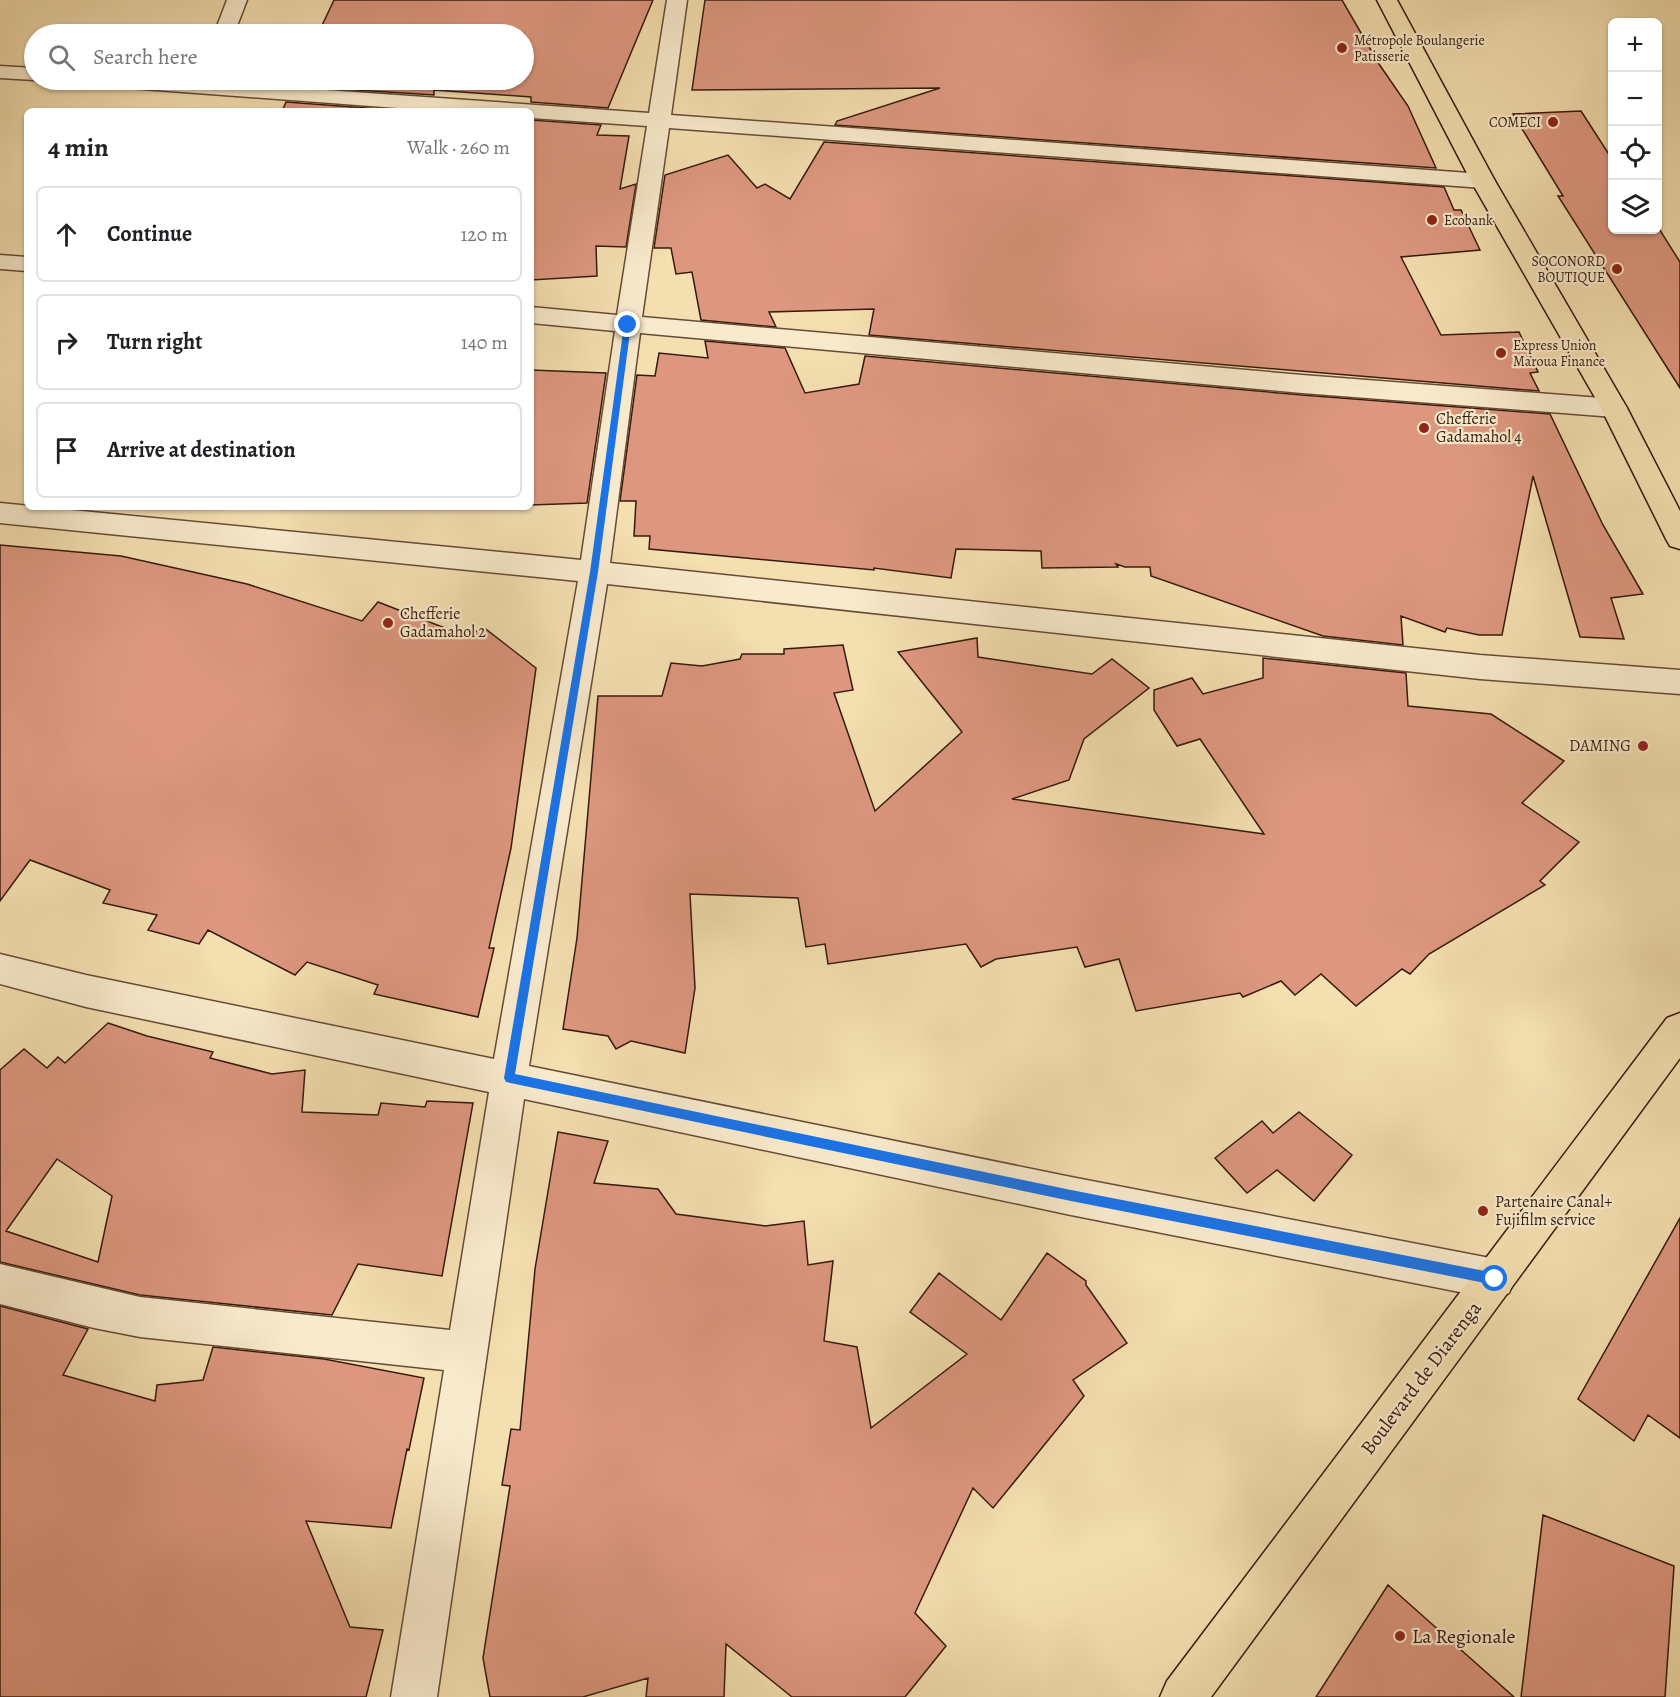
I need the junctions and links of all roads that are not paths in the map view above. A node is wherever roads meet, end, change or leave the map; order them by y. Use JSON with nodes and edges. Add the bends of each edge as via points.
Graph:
{"nodes":[{"id":1,"x":237,"y":0,"type":"edge"},
{"id":2,"x":677,"y":0,"type":"edge"},
{"id":3,"x":1387,"y":0,"type":"edge"},
{"id":4,"x":228,"y":24,"type":"edge"},
{"id":5,"x":0,"y":72,"type":"edge"},
{"id":6,"x":24,"y":73,"type":"edge"},
{"id":7,"x":292,"y":90,"type":"edge"},
{"id":8,"x":511,"y":108,"type":"edge"},
{"id":9,"x":534,"y":110,"type":"edge"},
{"id":10,"x":658,"y":120,"type":"junction"},
{"id":11,"x":1483,"y":181,"type":"junction"},
{"id":12,"x":0,"y":262,"type":"edge"},
{"id":13,"x":24,"y":264,"type":"edge"},
{"id":14,"x":534,"y":315,"type":"edge"},
{"id":15,"x":628,"y":325,"type":"junction"},
{"id":16,"x":1614,"y":408,"type":"junction"},
{"id":17,"x":0,"y":513,"type":"edge"},
{"id":18,"x":1680,"y":539,"type":"edge"},
{"id":19,"x":594,"y":572,"type":"junction"},
{"id":20,"x":1680,"y":682,"type":"edge"},
{"id":21,"x":0,"y":969,"type":"edge"},
{"id":22,"x":1680,"y":1029,"type":"edge"},
{"id":23,"x":509,"y":1078,"type":"junction"},
{"id":24,"x":1495,"y":1279,"type":"junction"},
{"id":25,"x":0,"y":1284,"type":"edge"},
{"id":26,"x":468,"y":1353,"type":"junction"},
{"id":27,"x":414,"y":1697,"type":"edge"},
{"id":28,"x":1183,"y":1697,"type":"edge"}],
"edges":[{"from":1,"to":4,"type":"street"},
{"from":2,"to":10,"type":"street"},
{"from":3,"to":11,"type":"main road"},
{"from":5,"to":6,"type":"street"},
{"from":7,"to":8,"type":"street"},
{"from":9,"to":10,"type":"street"},
{"from":10,"to":11,"type":"street"},
{"from":10,"to":15,"type":"street"},
{"from":11,"to":16,"type":"main road"},
{"from":12,"to":13,"type":"street"},
{"from":14,"to":15,"type":"street"},
{"from":15,"to":16,"type":"street"},
{"from":15,"to":19,"type":"street"},
{"from":16,"to":18,"type":"main road"},
{"from":17,"to":19,"type":"street"},
{"from":19,"to":20,"type":"street","via":[[1480,667]]},
{"from":19,"to":23,"type":"street"},
{"from":21,"to":23,"type":"street","via":[[86,991]]},
{"from":22,"to":24,"type":"main road","name":"Boulevard de Diarenga"},
{"from":23,"to":24,"type":"street","via":[[1071,1196]]},
{"from":23,"to":26,"type":"street"},
{"from":24,"to":28,"type":"main road","name":"Boulevard de Diarenga"},
{"from":25,"to":26,"type":"street","via":[[140,1317]]},
{"from":26,"to":27,"type":"street"}]}
